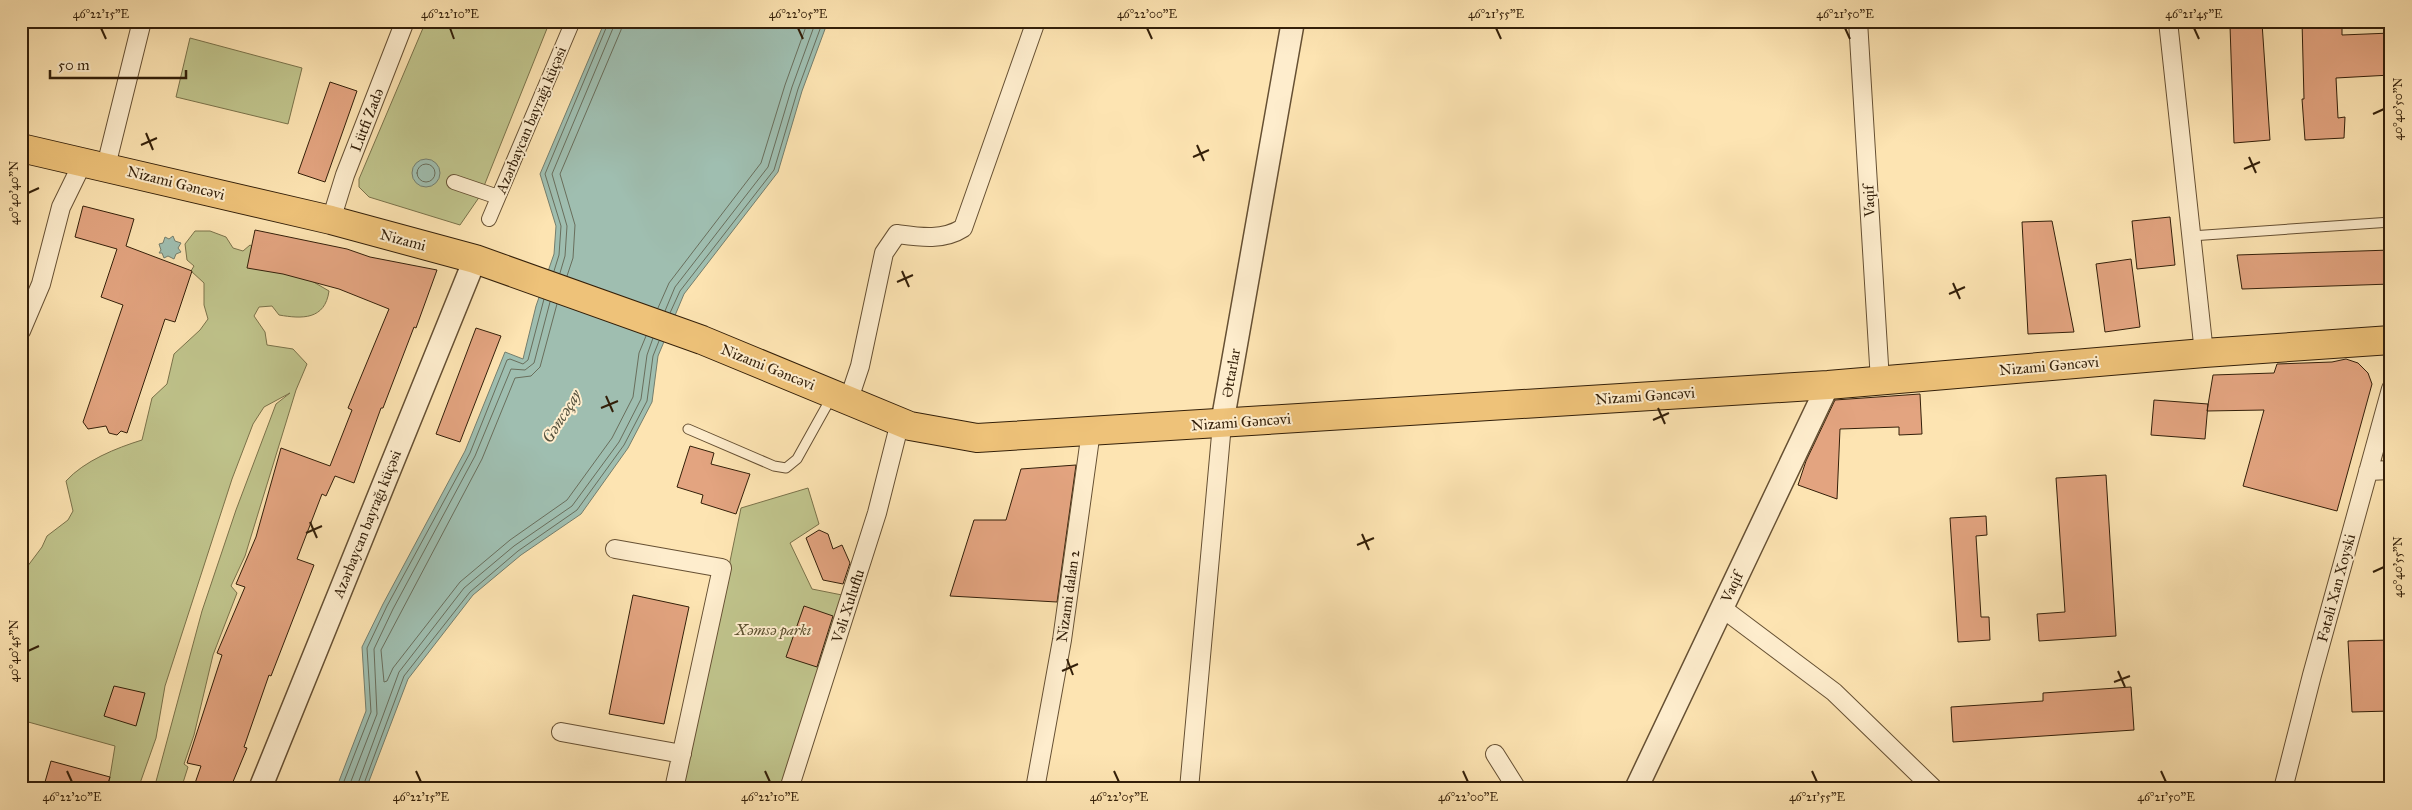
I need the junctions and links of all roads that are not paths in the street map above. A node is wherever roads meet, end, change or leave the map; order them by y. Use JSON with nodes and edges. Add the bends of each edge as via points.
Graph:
{"nodes":[{"id":1,"x":142,"y":21,"type":"edge"},
{"id":2,"x":405,"y":21,"type":"edge"},
{"id":3,"x":573,"y":21,"type":"edge"},
{"id":4,"x":1036,"y":21,"type":"edge"},
{"id":5,"x":1293,"y":21,"type":"edge"},
{"id":6,"x":1858,"y":21,"type":"edge"},
{"id":7,"x":2168,"y":21,"type":"edge"},
{"id":8,"x":21,"y":148,"type":"edge"},
{"id":9,"x":94,"y":164,"type":"junction"},
{"id":10,"x":454,"y":182,"type":"dead end"},
{"id":11,"x":498,"y":197,"type":"junction"},
{"id":12,"x":489,"y":219,"type":"dead end"},
{"id":13,"x":331,"y":220,"type":"junction"},
{"id":14,"x":2391,"y":222,"type":"edge"},
{"id":15,"x":2191,"y":236,"type":"junction"},
{"id":16,"x":475,"y":259,"type":"junction"},
{"id":17,"x":527,"y":278,"type":"joint"},
{"id":18,"x":21,"y":332,"type":"edge"},
{"id":19,"x":2391,"y":340,"type":"edge"},
{"id":20,"x":2204,"y":353,"type":"junction"},
{"id":21,"x":1880,"y":381,"type":"junction"},
{"id":22,"x":1828,"y":385,"type":"junction"},
{"id":23,"x":2391,"y":389,"type":"edge"},
{"id":24,"x":841,"y":396,"type":"junction"},
{"id":25,"x":900,"y":422,"type":"junction"},
{"id":26,"x":1222,"y":424,"type":"junction"},
{"id":27,"x":688,"y":430,"type":"dead end"},
{"id":28,"x":1092,"y":431,"type":"junction"},
{"id":29,"x":2391,"y":470,"type":"edge"},
{"id":30,"x":2368,"y":471,"type":"junction"},
{"id":31,"x":616,"y":549,"type":"dead end"},
{"id":32,"x":1722,"y":608,"type":"junction"},
{"id":33,"x":561,"y":732,"type":"dead end"},
{"id":34,"x":682,"y":754,"type":"junction"},
{"id":35,"x":1495,"y":754,"type":"dead end"},
{"id":36,"x":260,"y":789,"type":"edge"},
{"id":37,"x":674,"y":789,"type":"edge"},
{"id":38,"x":789,"y":789,"type":"edge"},
{"id":39,"x":1035,"y":789,"type":"edge"},
{"id":40,"x":1188,"y":789,"type":"edge"},
{"id":41,"x":1517,"y":789,"type":"edge"},
{"id":42,"x":1636,"y":789,"type":"edge"},
{"id":43,"x":1934,"y":789,"type":"edge"},
{"id":44,"x":2284,"y":789,"type":"edge"}],
"edges":[{"from":1,"to":9,"type":"street"},
{"from":2,"to":13,"type":"street","name":"Lütfi Zadə","via":[[345,175]]},
{"from":3,"to":11,"type":"street","name":"Azərbaycan bayrağı küçəsi"},
{"from":4,"to":24,"type":"street","via":[[963,228],[954,234],[926,238],[897,234],[884,253],[860,366]]},
{"from":5,"to":26,"type":"street","name":"Əttarlar"},
{"from":6,"to":21,"type":"street","name":"Vaqif"},
{"from":7,"to":15,"type":"street"},
{"from":8,"to":9,"type":"main road","name":"Nizami Gəncəvi"},
{"from":9,"to":13,"type":"main road","name":"Nizami Gəncəvi"},
{"from":9,"to":18,"type":"street","via":[[61,207],[41,284]]},
{"from":10,"to":11,"type":"street"},
{"from":11,"to":12,"type":"street","name":"Azərbaycan bayrağı küçəsi"},
{"from":13,"to":16,"type":"main road","name":"Nizami"},
{"from":14,"to":15,"type":"lane"},
{"from":15,"to":20,"type":"street"},
{"from":16,"to":17,"type":"main road","name":"Nizami"},
{"from":16,"to":36,"type":"street","name":"Azərbaycan bayrağı küçəsi"},
{"from":17,"to":24,"type":"main road","name":"Nizami Gəncəvi","via":[[702,340]]},
{"from":19,"to":20,"type":"main road","name":"Nizami Gəncəvi"},
{"from":20,"to":21,"type":"main road","name":"Nizami Gəncəvi"},
{"from":21,"to":22,"type":"main road","name":"Nizami Gəncəvi"},
{"from":22,"to":26,"type":"main road","name":"Nizami Gəncəvi"},
{"from":22,"to":32,"type":"street","name":"Vaqif"},
{"from":23,"to":30,"type":"street","name":"Fətəli Xan Xoyski"},
{"from":24,"to":25,"type":"main road","name":"Nizami Gəncəvi"},
{"from":24,"to":27,"type":"lane","via":[[797,458],[786,468]]},
{"from":25,"to":28,"type":"main road","name":"Nizami Gəncəvi","via":[[977,438]]},
{"from":25,"to":38,"type":"street","name":"Vəli Xuluflu","via":[[877,513]]},
{"from":26,"to":28,"type":"main road","name":"Nizami Gəncəvi"},
{"from":26,"to":40,"type":"street","name":"Əttarlar"},
{"from":28,"to":39,"type":"street","name":"Nizami dalan 2","via":[[1062,640]]},
{"from":29,"to":30,"type":"street"},
{"from":30,"to":44,"type":"street","name":"Fətəli Xan Xoyski"},
{"from":31,"to":34,"type":"street","via":[[722,568]]},
{"from":32,"to":42,"type":"street","name":"Vaqif"},
{"from":32,"to":43,"type":"street","via":[[1834,692]]},
{"from":33,"to":34,"type":"street"},
{"from":34,"to":37,"type":"street"},
{"from":35,"to":41,"type":"street"}]}
